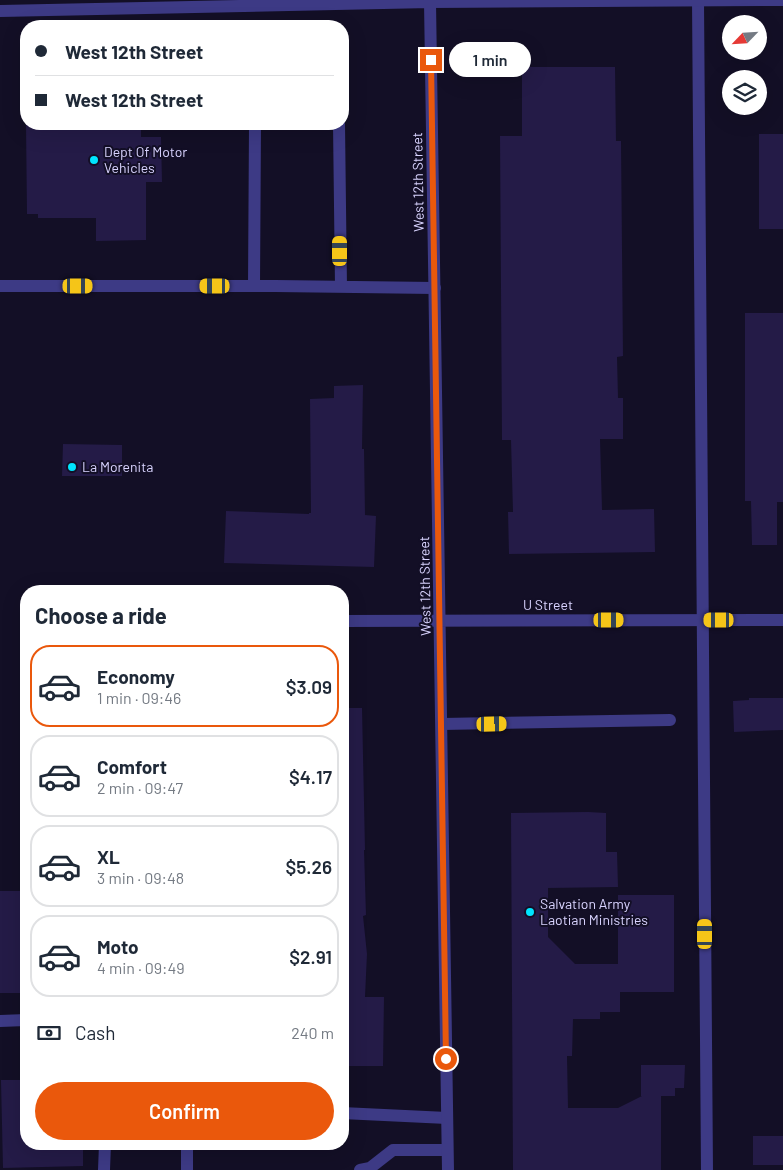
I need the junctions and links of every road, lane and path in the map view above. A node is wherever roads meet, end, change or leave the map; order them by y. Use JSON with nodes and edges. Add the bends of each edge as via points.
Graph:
{"nodes":[{"id":1,"x":698,"y":0,"type":"edge"},
{"id":2,"x":783,"y":0,"type":"edge"},
{"id":3,"x":430,"y":2,"type":"junction"},
{"id":4,"x":0,"y":11,"type":"edge"},
{"id":5,"x":255,"y":130,"type":"edge"},
{"id":6,"x":339,"y":130,"type":"edge"},
{"id":7,"x":0,"y":286,"type":"edge"},
{"id":8,"x":254,"y":286,"type":"junction"},
{"id":9,"x":341,"y":287,"type":"junction"},
{"id":10,"x":435,"y":288,"type":"junction"},
{"id":11,"x":440,"y":620,"type":"junction"},
{"id":12,"x":703,"y":620,"type":"junction"},
{"id":13,"x":783,"y":620,"type":"edge"},
{"id":14,"x":349,"y":621,"type":"edge"},
{"id":15,"x":670,"y":720,"type":"dead end"},
{"id":16,"x":442,"y":724,"type":"junction"},
{"id":17,"x":20,"y":1020,"type":"edge"},
{"id":18,"x":0,"y":1021,"type":"edge"},
{"id":19,"x":349,"y":1113,"type":"edge"},
{"id":20,"x":447,"y":1118,"type":"junction"},
{"id":21,"x":105,"y":1150,"type":"edge"},
{"id":22,"x":187,"y":1150,"type":"edge"},
{"id":23,"x":447,"y":1150,"type":"junction"},
{"id":24,"x":104,"y":1170,"type":"edge"},
{"id":25,"x":186,"y":1170,"type":"edge"},
{"id":26,"x":360,"y":1170,"type":"edge"},
{"id":27,"x":448,"y":1170,"type":"edge"},
{"id":28,"x":706,"y":1170,"type":"edge"}],
"edges":[{"from":1,"to":2,"type":"street"},
{"from":1,"to":3,"type":"street"},
{"from":1,"to":12,"type":"street"},
{"from":3,"to":4,"type":"street"},
{"from":3,"to":10,"type":"street","name":"West 12th Street"},
{"from":5,"to":8,"type":"street"},
{"from":6,"to":9,"type":"street"},
{"from":7,"to":8,"type":"street"},
{"from":8,"to":9,"type":"street"},
{"from":9,"to":10,"type":"street"},
{"from":10,"to":11,"type":"street","name":"West 12th Street"},
{"from":11,"to":12,"type":"street","name":"U Street"},
{"from":11,"to":14,"type":"street","name":"U Street"},
{"from":11,"to":16,"type":"street","name":"West 12th Street"},
{"from":12,"to":13,"type":"street","name":"U Street"},
{"from":12,"to":28,"type":"street"},
{"from":15,"to":16,"type":"street"},
{"from":16,"to":20,"type":"street","name":"West 12th Street"},
{"from":17,"to":18,"type":"street"},
{"from":19,"to":20,"type":"street"},
{"from":20,"to":23,"type":"street","name":"West 12th Street"},
{"from":21,"to":24,"type":"street"},
{"from":22,"to":25,"type":"street"},
{"from":23,"to":26,"type":"street","via":[[393,1150],[370,1168]]},
{"from":23,"to":27,"type":"street","name":"West 12th Street"}]}
